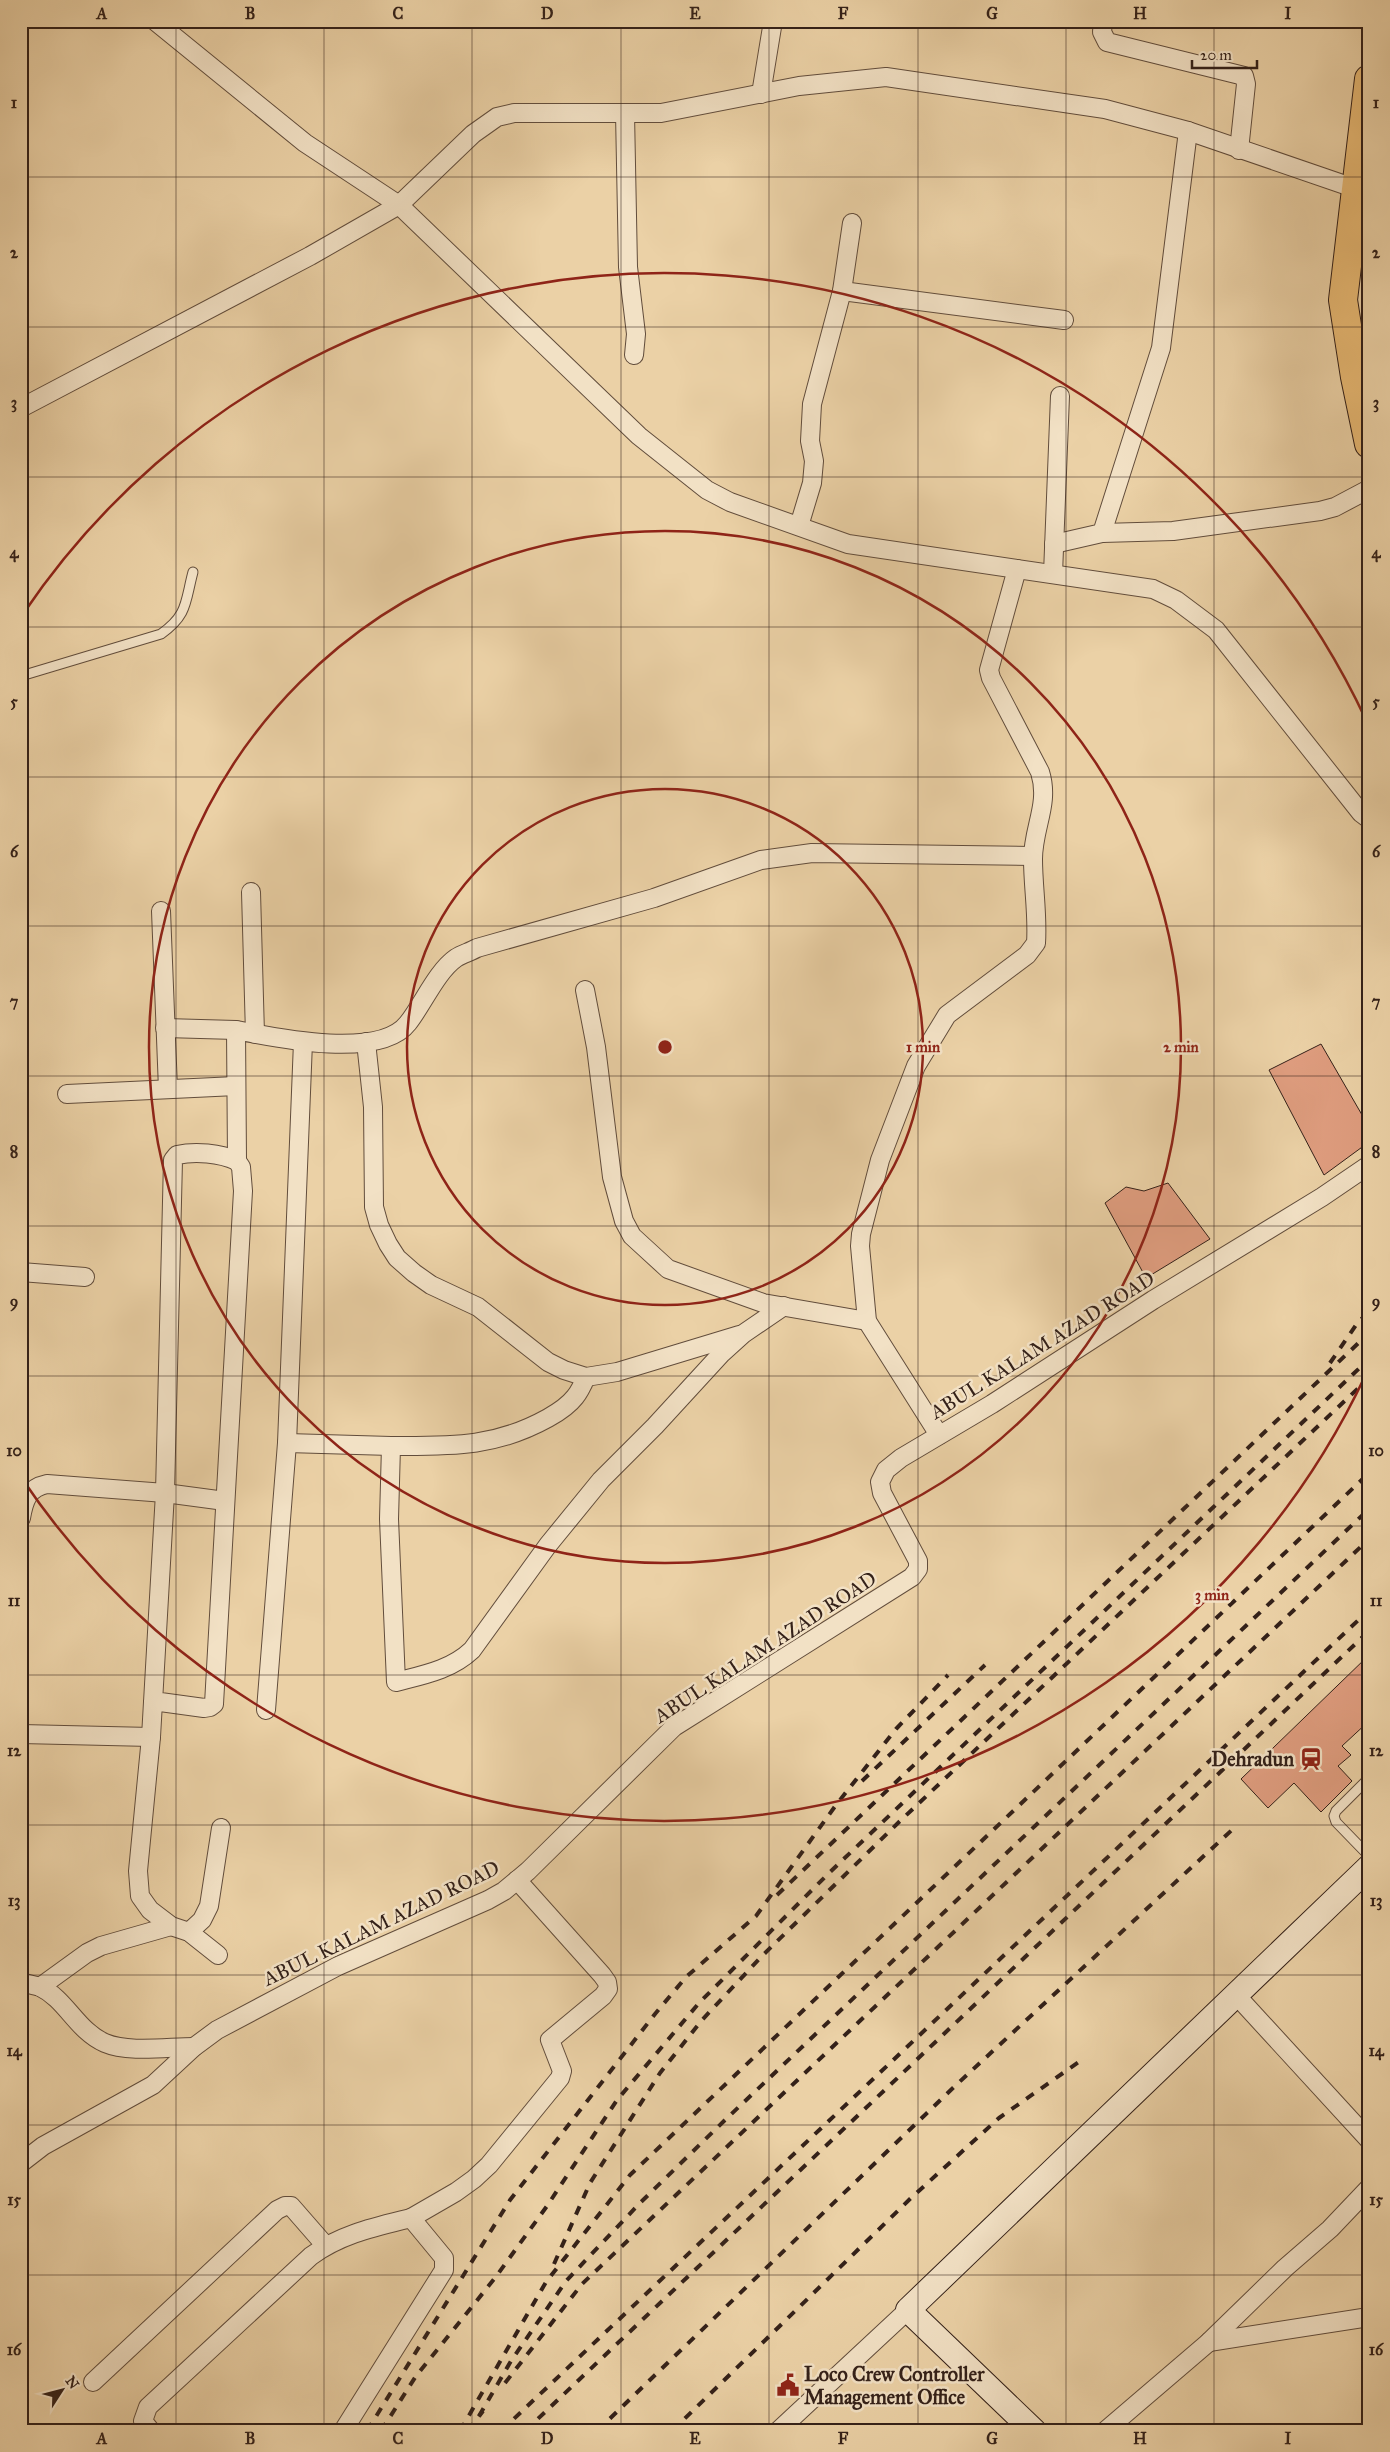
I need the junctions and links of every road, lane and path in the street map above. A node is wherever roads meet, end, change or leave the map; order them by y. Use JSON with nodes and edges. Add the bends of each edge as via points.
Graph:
{"nodes":[{"id":1,"x":154,"y":21,"type":"edge"},
{"id":2,"x":773,"y":21,"type":"edge"},
{"id":3,"x":1103,"y":21,"type":"edge"},
{"id":4,"x":1369,"y":79,"type":"edge"},
{"id":5,"x":761,"y":94,"type":"junction"},
{"id":6,"x":624,"y":113,"type":"junction"},
{"id":7,"x":1188,"y":131,"type":"junction"},
{"id":8,"x":1240,"y":150,"type":"junction"},
{"id":9,"x":1354,"y":188,"type":"junction"},
{"id":10,"x":399,"y":205,"type":"junction"},
{"id":11,"x":852,"y":222,"type":"dead end"},
{"id":12,"x":842,"y":291,"type":"junction"},
{"id":13,"x":1064,"y":320,"type":"dead end"},
{"id":14,"x":634,"y":355,"type":"dead end"},
{"id":15,"x":1060,"y":396,"type":"dead end"},
{"id":16,"x":21,"y":408,"type":"edge"},
{"id":17,"x":1369,"y":444,"type":"edge"},
{"id":18,"x":1369,"y":489,"type":"edge"},
{"id":19,"x":799,"y":526,"type":"junction"},
{"id":20,"x":1102,"y":533,"type":"junction"},
{"id":21,"x":1054,"y":544,"type":"junction"},
{"id":22,"x":1017,"y":569,"type":"junction"},
{"id":23,"x":192,"y":572,"type":"dead end"},
{"id":24,"x":1053,"y":574,"type":"junction"},
{"id":25,"x":21,"y":676,"type":"edge"},
{"id":26,"x":1369,"y":819,"type":"edge"},
{"id":27,"x":1033,"y":856,"type":"junction"},
{"id":28,"x":251,"y":892,"type":"dead end"},
{"id":29,"x":161,"y":911,"type":"dead end"},
{"id":30,"x":585,"y":990,"type":"dead end"},
{"id":31,"x":166,"y":1028,"type":"junction"},
{"id":32,"x":236,"y":1030,"type":"junction"},
{"id":33,"x":255,"y":1034,"type":"junction"},
{"id":34,"x":303,"y":1042,"type":"junction"},
{"id":35,"x":366,"y":1042,"type":"junction"},
{"id":36,"x":236,"y":1086,"type":"junction"},
{"id":37,"x":168,"y":1089,"type":"junction"},
{"id":38,"x":68,"y":1094,"type":"dead end"},
{"id":39,"x":237,"y":1161,"type":"junction"},
{"id":40,"x":1369,"y":1165,"type":"edge"},
{"id":41,"x":21,"y":1272,"type":"edge"},
{"id":42,"x":85,"y":1277,"type":"dead end"},
{"id":43,"x":784,"y":1306,"type":"junction"},
{"id":44,"x":867,"y":1320,"type":"junction"},
{"id":45,"x":743,"y":1334,"type":"junction"},
{"id":46,"x":586,"y":1377,"type":"junction"},
{"id":47,"x":939,"y":1435,"type":"junction"},
{"id":48,"x":287,"y":1443,"type":"junction"},
{"id":49,"x":390,"y":1446,"type":"junction"},
{"id":50,"x":165,"y":1493,"type":"junction"},
{"id":51,"x":225,"y":1501,"type":"junction"},
{"id":52,"x":21,"y":1518,"type":"edge"},
{"id":53,"x":153,"y":1701,"type":"junction"},
{"id":54,"x":266,"y":1710,"type":"dead end"},
{"id":55,"x":21,"y":1734,"type":"edge"},
{"id":56,"x":151,"y":1737,"type":"junction"},
{"id":57,"x":1369,"y":1778,"type":"edge"},
{"id":58,"x":221,"y":1828,"type":"dead end"},
{"id":59,"x":1369,"y":1856,"type":"edge"},
{"id":60,"x":1369,"y":1867,"type":"edge"},
{"id":61,"x":517,"y":1880,"type":"junction"},
{"id":62,"x":171,"y":1926,"type":"junction"},
{"id":63,"x":189,"y":1932,"type":"junction"},
{"id":64,"x":218,"y":1955,"type":"dead end"},
{"id":65,"x":21,"y":1982,"type":"edge"},
{"id":66,"x":40,"y":1987,"type":"junction"},
{"id":67,"x":1236,"y":1995,"type":"junction"},
{"id":68,"x":194,"y":2046,"type":"junction"},
{"id":69,"x":1369,"y":2140,"type":"edge"},
{"id":70,"x":21,"y":2163,"type":"edge"},
{"id":71,"x":1369,"y":2188,"type":"edge"},
{"id":72,"x":411,"y":2218,"type":"junction"},
{"id":73,"x":325,"y":2245,"type":"junction"},
{"id":74,"x":908,"y":2310,"type":"junction"},
{"id":75,"x":1369,"y":2317,"type":"edge"},
{"id":76,"x":1209,"y":2342,"type":"junction"},
{"id":77,"x":94,"y":2382,"type":"dead end"},
{"id":78,"x":151,"y":2431,"type":"edge"},
{"id":79,"x":343,"y":2431,"type":"edge"},
{"id":80,"x":778,"y":2431,"type":"edge"},
{"id":81,"x":1034,"y":2431,"type":"edge"},
{"id":82,"x":1105,"y":2431,"type":"edge"}],
"edges":[{"from":1,"to":10,"type":"street","via":[[305,143]]},
{"from":2,"to":5,"type":"street"},
{"from":3,"to":8,"type":"street","via":[[1102,32],[1107,42],[1244,76]]},
{"from":4,"to":9,"type":"main road"},
{"from":5,"to":6,"type":"street","via":[[661,113]]},
{"from":5,"to":7,"type":"street","via":[[799,86],[886,77],[1105,108]]},
{"from":6,"to":10,"type":"street","via":[[514,113],[497,117],[473,134]]},
{"from":6,"to":14,"type":"street","via":[[628,267],[636,334]]},
{"from":7,"to":8,"type":"street"},
{"from":7,"to":20,"type":"street","via":[[1161,348]]},
{"from":8,"to":9,"type":"street"},
{"from":9,"to":17,"type":"main road","via":[[1342,300]]},
{"from":10,"to":16,"type":"street","via":[[310,256]]},
{"from":10,"to":19,"type":"street","via":[[639,436],[707,490],[730,502]]},
{"from":11,"to":12,"type":"street"},
{"from":12,"to":13,"type":"street"},
{"from":12,"to":19,"type":"street","via":[[812,404],[812,476]]},
{"from":15,"to":21,"type":"street"},
{"from":18,"to":20,"type":"street","via":[[1320,511],[1173,531]]},
{"from":19,"to":22,"type":"street","via":[[848,544]]},
{"from":20,"to":21,"type":"street"},
{"from":21,"to":24,"type":"street"},
{"from":22,"to":24,"type":"street"},
{"from":22,"to":27,"type":"street","via":[[988,670],[1044,784]]},
{"from":23,"to":25,"type":"lane","via":[[182,616],[161,634]]},
{"from":24,"to":26,"type":"street","via":[[1154,589],[1176,600],[1216,630]]},
{"from":27,"to":35,"type":"street","via":[[812,854],[761,860],[654,898],[477,948],[455,959],[444,970],[402,1030],[390,1037]]},
{"from":27,"to":44,"type":"street","via":[[1036,943],[1027,955],[947,1015],[916,1066],[880,1160],[860,1246]]},
{"from":28,"to":33,"type":"street"},
{"from":29,"to":31,"type":"street"},
{"from":30,"to":43,"type":"street","via":[[596,1047],[612,1177],[624,1221],[632,1236],[668,1269],[763,1303]]},
{"from":31,"to":32,"type":"street"},
{"from":31,"to":37,"type":"street"},
{"from":32,"to":33,"type":"street"},
{"from":32,"to":36,"type":"street"},
{"from":33,"to":34,"type":"street"},
{"from":34,"to":35,"type":"street"},
{"from":34,"to":48,"type":"street"},
{"from":35,"to":46,"type":"street","via":[[373,1107],[374,1207],[379,1225],[397,1258],[431,1285],[478,1307],[548,1362]]},
{"from":36,"to":37,"type":"street"},
{"from":36,"to":39,"type":"street"},
{"from":37,"to":38,"type":"street"},
{"from":39,"to":50,"type":"street","via":[[216,1155],[183,1153],[177,1154],[173,1160]]},
{"from":39,"to":51,"type":"street","via":[[243,1177],[242,1248]]},
{"from":40,"to":47,"type":"street","name":"ABUL KALAM AZAD ROAD"},
{"from":41,"to":42,"type":"street"},
{"from":43,"to":44,"type":"street"},
{"from":43,"to":45,"type":"street"},
{"from":44,"to":47,"type":"street"},
{"from":45,"to":46,"type":"street","via":[[617,1372]]},
{"from":45,"to":49,"type":"street","via":[[704,1370],[655,1426],[601,1480],[548,1545],[472,1650],[460,1661],[439,1670],[396,1682],[389,1520]]},
{"from":46,"to":49,"type":"street","via":[[575,1398],[558,1412],[508,1436],[463,1446]]},
{"from":47,"to":61,"type":"street","name":"ABUL KALAM AZAD ROAD","via":[[901,1458],[886,1470],[880,1482],[882,1493],[918,1561],[918,1570],[912,1577],[674,1727]]},
{"from":48,"to":49,"type":"street"},
{"from":48,"to":54,"type":"street"},
{"from":50,"to":51,"type":"street"},
{"from":50,"to":52,"type":"street","via":[[47,1484],[36,1486],[28,1493]]},
{"from":50,"to":53,"type":"street"},
{"from":51,"to":53,"type":"street","via":[[214,1704],[204,1708]]},
{"from":53,"to":56,"type":"street"},
{"from":55,"to":56,"type":"street"},
{"from":56,"to":62,"type":"street","via":[[138,1871],[140,1896],[150,1910]]},
{"from":57,"to":59,"type":"lane","via":[[1336,1810],[1334,1816]]},
{"from":58,"to":63,"type":"street","via":[[209,1906],[202,1920]]},
{"from":60,"to":67,"type":"street"},
{"from":61,"to":68,"type":"street","name":"ABUL KALAM AZAD ROAD","via":[[488,1900],[304,1982]]},
{"from":61,"to":72,"type":"street","via":[[602,1975],[608,1990],[550,2040],[562,2071],[560,2078],[489,2165],[456,2192]]},
{"from":62,"to":63,"type":"street"},
{"from":62,"to":66,"type":"street","via":[[101,1946]]},
{"from":63,"to":64,"type":"street"},
{"from":65,"to":66,"type":"street"},
{"from":66,"to":68,"type":"street","via":[[54,1996],[90,2034],[104,2042],[120,2047]]},
{"from":67,"to":69,"type":"street"},
{"from":67,"to":74,"type":"street"},
{"from":68,"to":70,"type":"street","name":"ABUL KALAM AZAD ROAD","via":[[153,2085],[44,2146]]},
{"from":71,"to":76,"type":"street"},
{"from":72,"to":73,"type":"street","via":[[356,2231]]},
{"from":72,"to":79,"type":"street","via":[[444,2258],[444,2270]]},
{"from":73,"to":77,"type":"street","via":[[291,2206],[277,2210]]},
{"from":73,"to":78,"type":"street","via":[[148,2407],[143,2421]]},
{"from":74,"to":80,"type":"street"},
{"from":74,"to":81,"type":"street"},
{"from":75,"to":76,"type":"street"},
{"from":76,"to":82,"type":"street"}]}
